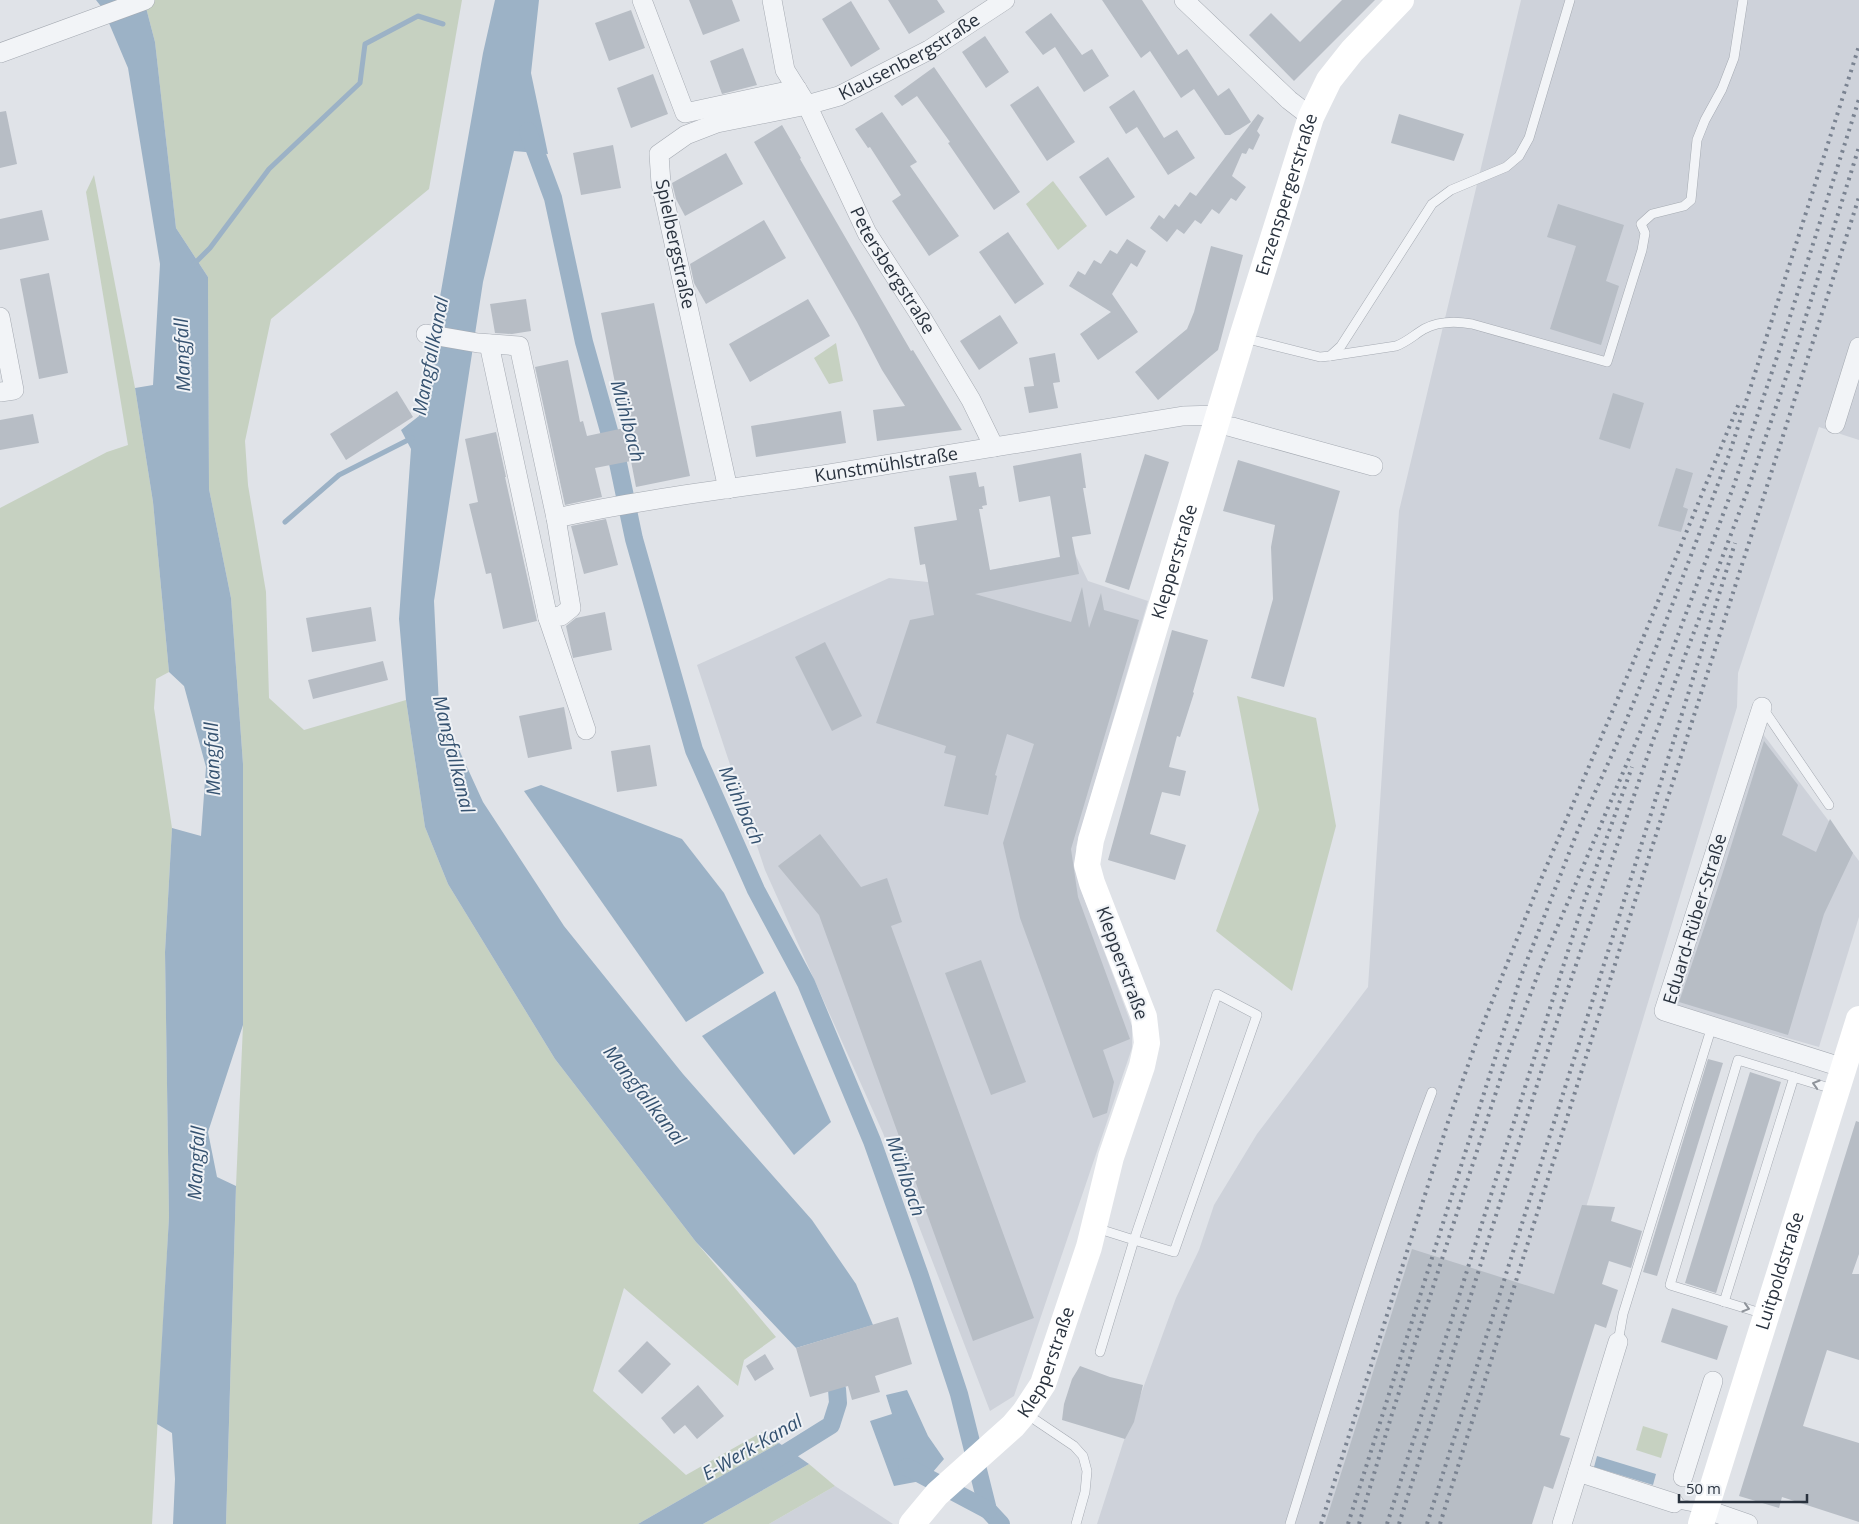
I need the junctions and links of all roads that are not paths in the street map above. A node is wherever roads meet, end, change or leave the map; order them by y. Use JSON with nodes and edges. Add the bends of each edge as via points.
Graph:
{"nodes":[{"id":1,"x":145,"y":0,"type":"edge"},
{"id":2,"x":642,"y":0,"type":"edge"},
{"id":3,"x":772,"y":0,"type":"edge"},
{"id":4,"x":1005,"y":0,"type":"edge"},
{"id":5,"x":1184,"y":0,"type":"edge"},
{"id":6,"x":1401,"y":0,"type":"edge"},
{"id":7,"x":1570,"y":0,"type":"edge"},
{"id":8,"x":1743,"y":0,"type":"edge"},
{"id":9,"x":0,"y":53,"type":"edge"},
{"id":10,"x":797,"y":89,"type":"junction"},
{"id":11,"x":807,"y":105,"type":"junction"},
{"id":12,"x":1311,"y":117,"type":"junction"},
{"id":13,"x":0,"y":318,"type":"edge"},
{"id":14,"x":426,"y":334,"type":"dead end"},
{"id":15,"x":1242,"y":337,"type":"junction"},
{"id":16,"x":484,"y":344,"type":"junction"},
{"id":17,"x":1859,"y":347,"type":"edge"},
{"id":18,"x":1330,"y":356,"type":"junction"},
{"id":19,"x":0,"y":392,"type":"edge"},
{"id":20,"x":1217,"y":419,"type":"junction"},
{"id":21,"x":1835,"y":424,"type":"dead end"},
{"id":22,"x":994,"y":447,"type":"junction"},
{"id":23,"x":1373,"y":466,"type":"dead end"},
{"id":24,"x":728,"y":489,"type":"junction"},
{"id":25,"x":556,"y":518,"type":"junction"},
{"id":26,"x":548,"y":618,"type":"junction"},
{"id":27,"x":1762,"y":707,"type":"joint"},
{"id":28,"x":586,"y":730,"type":"dead end"},
{"id":29,"x":1829,"y":805,"type":"dead end"},
{"id":30,"x":1859,"y":1019,"type":"edge"},
{"id":31,"x":1712,"y":1026,"type":"junction"},
{"id":32,"x":1794,"y":1077,"type":"junction"},
{"id":33,"x":1840,"y":1079,"type":"junction"},
{"id":34,"x":1432,"y":1092,"type":"dead end"},
{"id":35,"x":1094,"y":1227,"type":"junction"},
{"id":36,"x":1134,"y":1240,"type":"junction"},
{"id":37,"x":1724,"y":1302,"type":"junction"},
{"id":38,"x":1767,"y":1315,"type":"junction"},
{"id":39,"x":1618,"y":1342,"type":"joint"},
{"id":40,"x":1100,"y":1352,"type":"dead end"},
{"id":41,"x":1713,"y":1381,"type":"dead end"},
{"id":42,"x":1024,"y":1413,"type":"junction"},
{"id":43,"x":1578,"y":1472,"type":"junction"},
{"id":44,"x":1683,"y":1477,"type":"dead end"},
{"id":45,"x":1674,"y":1503,"type":"joint"},
{"id":46,"x":1703,"y":1517,"type":"edge"},
{"id":47,"x":912,"y":1524,"type":"edge"},
{"id":48,"x":1076,"y":1524,"type":"edge"},
{"id":49,"x":1290,"y":1524,"type":"edge"},
{"id":50,"x":1562,"y":1524,"type":"edge"},
{"id":51,"x":1748,"y":1524,"type":"edge"}],
"edges":[{"from":1,"to":9,"type":"street"},
{"from":2,"to":10,"type":"street","via":[[685,113]]},
{"from":3,"to":10,"type":"street","name":"Petersbergstraße","via":[[785,70]]},
{"from":4,"to":11,"type":"street","name":"Klausenbergstraße","via":[[929,50],[839,96]]},
{"from":5,"to":12,"type":"street"},
{"from":6,"to":12,"type":"street","name":"Enzenspergerstraße","via":[[1329,80]]},
{"from":7,"to":18,"type":"lane","via":[[1529,138],[1519,156],[1506,167],[1451,190],[1432,204],[1341,346]]},
{"from":8,"to":18,"type":"lane","via":[[1734,58],[1697,140],[1690,200],[1684,206],[1652,214],[1641,224],[1645,233],[1642,250],[1607,362],[1455,322],[1436,324],[1396,346]]},
{"from":10,"to":11,"type":"street","name":"Petersbergstraße"},
{"from":11,"to":22,"type":"street","name":"Petersbergstraße","via":[[867,233],[966,390]]},
{"from":11,"to":24,"type":"street","name":"Spielbergstraße","via":[[717,123],[686,135],[658,154],[661,184]]},
{"from":12,"to":15,"type":"street","name":"Enzenspergerstraße"},
{"from":13,"to":19,"type":"street","via":[[14,390]]},
{"from":14,"to":16,"type":"street"},
{"from":15,"to":18,"type":"lane","via":[[1320,357]]},
{"from":15,"to":20,"type":"street","name":"Enzenspergerstraße"},
{"from":16,"to":25,"type":"street","via":[[519,346]]},
{"from":16,"to":26,"type":"street"},
{"from":17,"to":21,"type":"street"},
{"from":20,"to":22,"type":"street","name":"Kunstmühlstraße","via":[[1182,416]]},
{"from":20,"to":23,"type":"street","name":"Kunstmühlstraße","via":[[1232,427]]},
{"from":20,"to":35,"type":"street","name":"Klepperstraße","via":[[1091,840],[1087,865],[1144,1017],[1147,1044],[1111,1158]]},
{"from":22,"to":24,"type":"street","name":"Kunstmühlstraße"},
{"from":24,"to":25,"type":"street","name":"Kunstmühlstraße","via":[[646,499]]},
{"from":25,"to":26,"type":"street","via":[[571,608],[561,616]]},
{"from":26,"to":28,"type":"street"},
{"from":27,"to":29,"type":"lane"},
{"from":27,"to":31,"type":"street","name":"Eduard-Rüber-Straße","via":[[1687,959],[1664,1011]]},
{"from":30,"to":33,"type":"street","name":"Luitpoldstraße"},
{"from":31,"to":33,"type":"street","name":"Eduard-Rüber-Straße"},
{"from":31,"to":39,"type":"lane","via":[[1623,1314]]},
{"from":33,"to":32,"type":"lane","one_way":true},
{"from":32,"to":37,"type":"lane"},
{"from":32,"to":37,"type":"lane","via":[[1738,1060],[1721,1113],[1670,1285]]},
{"from":33,"to":38,"type":"street","name":"Luitpoldstraße"},
{"from":34,"to":49,"type":"lane","via":[[1355,1316]]},
{"from":35,"to":36,"type":"lane"},
{"from":35,"to":42,"type":"street","name":"Klepperstraße","via":[[1045,1376]]},
{"from":36,"to":36,"type":"lane","via":[[1169,1136],[1217,994],[1257,1015],[1174,1252]]},
{"from":36,"to":40,"type":"lane"},
{"from":37,"to":38,"type":"lane","one_way":true},
{"from":38,"to":46,"type":"street","name":"Luitpoldstraße"},
{"from":39,"to":43,"type":"street"},
{"from":41,"to":44,"type":"street"},
{"from":42,"to":47,"type":"street","name":"Klepperstraße","via":[[937,1494]]},
{"from":42,"to":48,"type":"lane","via":[[1074,1446],[1083,1456],[1087,1478]]},
{"from":43,"to":45,"type":"street"},
{"from":43,"to":50,"type":"street"},
{"from":45,"to":46,"type":"lane"},
{"from":46,"to":51,"type":"street"}]}
